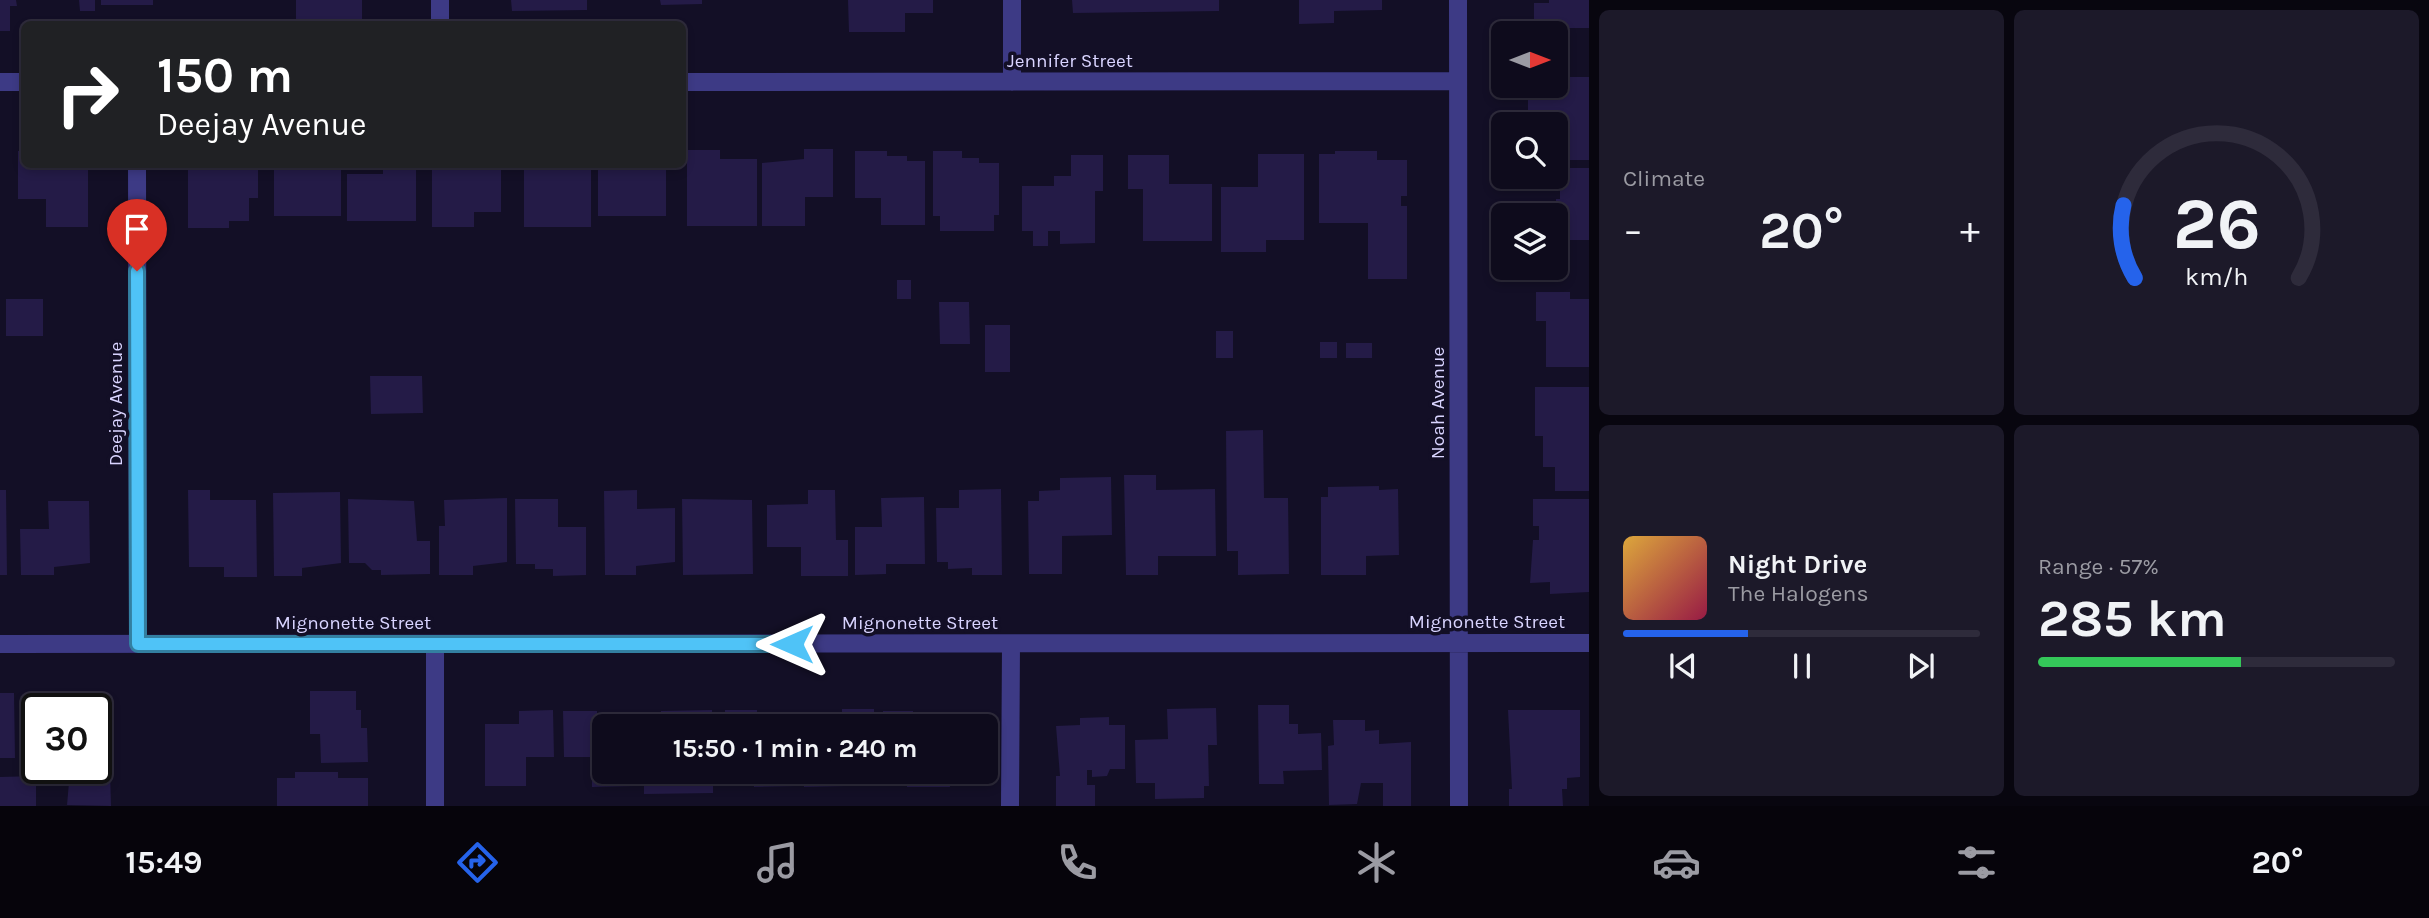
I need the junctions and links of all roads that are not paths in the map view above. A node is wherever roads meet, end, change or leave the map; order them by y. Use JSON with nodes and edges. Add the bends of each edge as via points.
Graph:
{"nodes":[{"id":1,"x":440,"y":0,"type":"edge"},
{"id":2,"x":1012,"y":0,"type":"edge"},
{"id":3,"x":1458,"y":0,"type":"edge"},
{"id":4,"x":440,"y":21,"type":"edge"},
{"id":5,"x":1458,"y":81,"type":"junction"},
{"id":6,"x":0,"y":82,"type":"edge"},
{"id":7,"x":21,"y":82,"type":"edge"},
{"id":8,"x":686,"y":82,"type":"edge"},
{"id":9,"x":1012,"y":82,"type":"junction"},
{"id":10,"x":137,"y":168,"type":"edge"},
{"id":11,"x":1459,"y":643,"type":"junction"},
{"id":12,"x":1589,"y":643,"type":"edge"},
{"id":13,"x":0,"y":644,"type":"edge"},
{"id":14,"x":138,"y":644,"type":"junction"},
{"id":15,"x":435,"y":644,"type":"junction"},
{"id":16,"x":1011,"y":644,"type":"junction"},
{"id":17,"x":435,"y":806,"type":"edge"},
{"id":18,"x":1010,"y":806,"type":"edge"},
{"id":19,"x":1459,"y":806,"type":"edge"}],
"edges":[{"from":1,"to":4,"type":"street"},
{"from":2,"to":9,"type":"street"},
{"from":3,"to":5,"type":"street","name":"Noah Avenue"},
{"from":5,"to":9,"type":"street","name":"Jennifer Street"},
{"from":5,"to":11,"type":"street","name":"Noah Avenue"},
{"from":6,"to":7,"type":"street"},
{"from":8,"to":9,"type":"street","name":"Jennifer Street"},
{"from":10,"to":14,"type":"street","name":"Deejay Avenue"},
{"from":11,"to":12,"type":"street","name":"Mignonette Street"},
{"from":11,"to":16,"type":"street","name":"Mignonette Street"},
{"from":11,"to":19,"type":"street","name":"Noah Avenue"},
{"from":13,"to":14,"type":"street","name":"Mignonette Street"},
{"from":14,"to":15,"type":"street","name":"Mignonette Street"},
{"from":15,"to":16,"type":"street","name":"Mignonette Street"},
{"from":15,"to":17,"type":"street"},
{"from":16,"to":18,"type":"street"}]}
